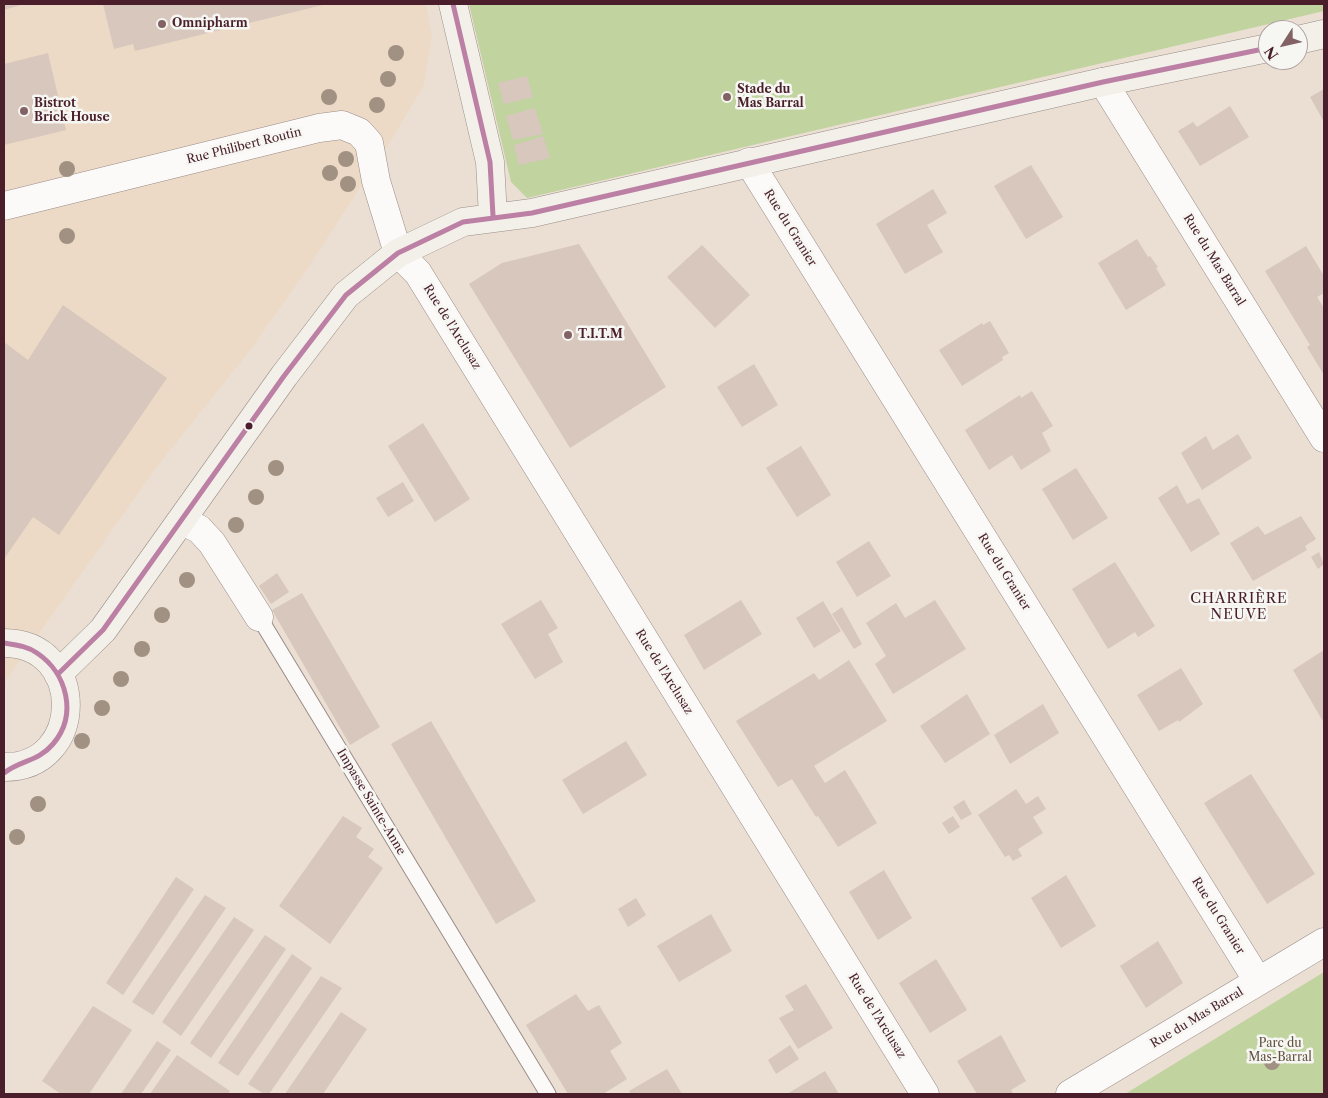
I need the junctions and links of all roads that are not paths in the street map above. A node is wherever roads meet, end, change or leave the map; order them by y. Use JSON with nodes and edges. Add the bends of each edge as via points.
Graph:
{"nodes":[{"id":1,"x":453,"y":4,"type":"edge"},
{"id":2,"x":1324,"y":34,"type":"edge"},
{"id":3,"x":1308,"y":38,"type":"edge"},
{"id":4,"x":1258,"y":50,"type":"edge"},
{"id":5,"x":1103,"y":82,"type":"junction"},
{"id":6,"x":749,"y":162,"type":"junction"},
{"id":7,"x":4,"y":206,"type":"edge"},
{"id":8,"x":493,"y":216,"type":"junction"},
{"id":9,"x":398,"y":253,"type":"junction"},
{"id":10,"x":1324,"y":438,"type":"edge"},
{"id":11,"x":182,"y":521,"type":"junction"},
{"id":12,"x":260,"y":617,"type":"joint"},
{"id":13,"x":4,"y":643,"type":"edge"},
{"id":14,"x":58,"y":674,"type":"junction"},
{"id":15,"x":6,"y":769,"type":"edge"},
{"id":16,"x":1324,"y":942,"type":"edge"},
{"id":17,"x":1258,"y":981,"type":"junction"},
{"id":18,"x":548,"y":1094,"type":"edge"},
{"id":19,"x":925,"y":1094,"type":"edge"},
{"id":20,"x":1070,"y":1094,"type":"edge"}],
"edges":[{"from":1,"to":8,"type":"street","via":[[490,162]]},
{"from":2,"to":3,"type":"street"},
{"from":4,"to":5,"type":"street"},
{"from":5,"to":6,"type":"street"},
{"from":5,"to":10,"type":"street","name":"Rue du Mas Barral"},
{"from":6,"to":8,"type":"street","via":[[532,213]]},
{"from":6,"to":17,"type":"street","name":"Rue du Granier"},
{"from":7,"to":9,"type":"street","name":"Rue Philibert Routin","via":[[342,124],[359,132],[369,143],[376,181]]},
{"from":8,"to":9,"type":"street","via":[[463,222]]},
{"from":9,"to":11,"type":"street","via":[[346,295],[284,376]]},
{"from":9,"to":19,"type":"street","name":"Rue de l'Arclusaz","via":[[418,273]]},
{"from":11,"to":12,"type":"street","name":"Impasse Sainte-Anne","via":[[199,529],[212,543]]},
{"from":11,"to":14,"type":"street","via":[[103,630]]},
{"from":12,"to":18,"type":"lane","name":"Impasse Sainte-Anne"},
{"from":13,"to":14,"type":"street","via":[[20,644],[34,650],[46,658]]},
{"from":14,"to":15,"type":"street","via":[[66,695],[67,710],[58,737],[38,758]]},
{"from":16,"to":17,"type":"street","name":"Rue du Mas Barral"},
{"from":17,"to":20,"type":"street","name":"Rue du Mas Barral"}]}
